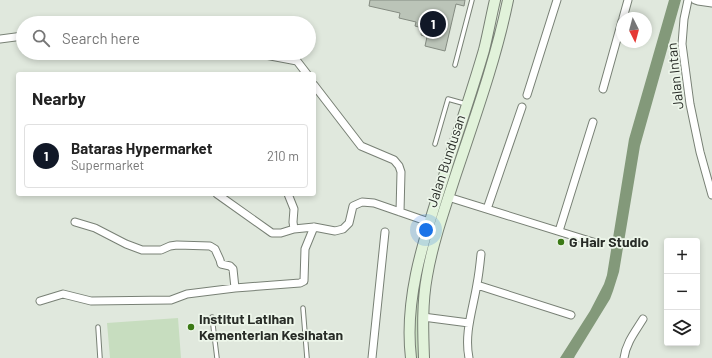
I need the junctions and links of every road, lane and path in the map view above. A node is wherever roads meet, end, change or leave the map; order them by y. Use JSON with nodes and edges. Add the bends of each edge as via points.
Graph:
{"nodes":[{"id":1,"x":472,"y":0,"type":"edge"},
{"id":2,"x":495,"y":0,"type":"edge"},
{"id":3,"x":508,"y":0,"type":"edge"},
{"id":4,"x":557,"y":0,"type":"edge"},
{"id":5,"x":628,"y":0,"type":"edge"},
{"id":6,"x":688,"y":0,"type":"edge"},
{"id":7,"x":695,"y":0,"type":"edge"},
{"id":8,"x":712,"y":3,"type":"edge"},
{"id":9,"x":624,"y":12,"type":"edge"},
{"id":10,"x":16,"y":37,"type":"edge"},
{"id":11,"x":0,"y":39,"type":"edge"},
{"id":12,"x":616,"y":41,"type":"edge"},
{"id":13,"x":292,"y":60,"type":"edge"},
{"id":14,"x":455,"y":65,"type":"dead end"},
{"id":15,"x":305,"y":72,"type":"edge"},
{"id":16,"x":316,"y":88,"type":"edge"},
{"id":17,"x":603,"y":89,"type":"dead end"},
{"id":18,"x":527,"y":95,"type":"dead end"},
{"id":19,"x":467,"y":104,"type":"junction"},
{"id":20,"x":522,"y":107,"type":"dead end"},
{"id":21,"x":593,"y":122,"type":"dead end"},
{"id":22,"x":435,"y":144,"type":"dead end"},
{"id":23,"x":712,"y":195,"type":"edge"},
{"id":24,"x":221,"y":196,"type":"edge"},
{"id":25,"x":289,"y":196,"type":"edge"},
{"id":26,"x":448,"y":197,"type":"junction"},
{"id":27,"x":487,"y":209,"type":"junction"},
{"id":28,"x":400,"y":212,"type":"junction"},
{"id":29,"x":75,"y":222,"type":"dead end"},
{"id":30,"x":429,"y":222,"type":"junction"},
{"id":31,"x":314,"y":227,"type":"junction"},
{"id":32,"x":294,"y":229,"type":"junction"},
{"id":33,"x":559,"y":231,"type":"junction"},
{"id":34,"x":385,"y":232,"type":"dead end"},
{"id":35,"x":593,"y":242,"type":"dead end"},
{"id":36,"x":481,"y":254,"type":"dead end"},
{"id":37,"x":477,"y":285,"type":"junction"},
{"id":38,"x":235,"y":288,"type":"junction"},
{"id":39,"x":40,"y":301,"type":"dead end"},
{"id":40,"x":303,"y":308,"type":"dead end"},
{"id":41,"x":571,"y":315,"type":"dead end"},
{"id":42,"x":212,"y":317,"type":"dead end"},
{"id":43,"x":423,"y":318,"type":"junction"},
{"id":44,"x":643,"y":319,"type":"dead end"},
{"id":45,"x":469,"y":323,"type":"junction"},
{"id":46,"x":98,"y":327,"type":"dead end"},
{"id":47,"x":100,"y":358,"type":"edge"},
{"id":48,"x":217,"y":358,"type":"edge"},
{"id":49,"x":306,"y":358,"type":"edge"},
{"id":50,"x":372,"y":358,"type":"edge"},
{"id":51,"x":411,"y":358,"type":"edge"},
{"id":52,"x":424,"y":358,"type":"edge"},
{"id":53,"x":469,"y":358,"type":"edge"},
{"id":54,"x":624,"y":358,"type":"edge"}],
"edges":[{"from":1,"to":14,"type":"lane"},
{"from":2,"to":19,"type":"main road","name":"Jalan Bundusan","via":[[484,49]]},
{"from":3,"to":26,"type":"main road","name":"Jalan Bundusan","via":[[496,54]]},
{"from":4,"to":18,"type":"street"},
{"from":5,"to":9,"type":"street"},
{"from":6,"to":23,"type":"street","name":"Jalan Intan","via":[[682,44],[690,104]]},
{"from":7,"to":8,"type":"street"},
{"from":10,"to":11,"type":"street"},
{"from":12,"to":17,"type":"street"},
{"from":13,"to":15,"type":"street","via":[[297,61]]},
{"from":16,"to":28,"type":"street","via":[[361,146],[394,160],[399,166]]},
{"from":19,"to":22,"type":"lane","via":[[448,99]]},
{"from":19,"to":30,"type":"main road","name":"Jalan Bundusan"},
{"from":20,"to":27,"type":"street"},
{"from":21,"to":33,"type":"street"},
{"from":24,"to":32,"type":"street","via":[[272,233]]},
{"from":25,"to":32,"type":"street","via":[[294,209]]},
{"from":26,"to":27,"type":"street"},
{"from":26,"to":43,"type":"main road","name":"Jalan Bundusan","via":[[427,276]]},
{"from":27,"to":33,"type":"street"},
{"from":28,"to":30,"type":"street"},
{"from":28,"to":31,"type":"street","via":[[374,203],[362,202],[353,206],[349,223],[343,228],[335,231]]},
{"from":29,"to":38,"type":"street","via":[[95,228],[142,250],[161,250],[177,245],[210,246],[215,249],[221,264],[233,269]]},
{"from":30,"to":51,"type":"main road","name":"Jalan Bundusan","via":[[410,311]]},
{"from":31,"to":32,"type":"street"},
{"from":31,"to":38,"type":"street","via":[[305,249],[304,281]]},
{"from":33,"to":35,"type":"street"},
{"from":34,"to":50,"type":"street"},
{"from":36,"to":37,"type":"street"},
{"from":37,"to":41,"type":"street"},
{"from":37,"to":45,"type":"street"},
{"from":38,"to":39,"type":"street","via":[[187,294],[171,300],[91,301],[63,294]]},
{"from":40,"to":49,"type":"lane"},
{"from":42,"to":48,"type":"lane"},
{"from":43,"to":45,"type":"street"},
{"from":43,"to":52,"type":"main road","name":"Jalan Bundusan"},
{"from":44,"to":54,"type":"street","via":[[628,342]]},
{"from":45,"to":53,"type":"street"},
{"from":46,"to":47,"type":"lane"}]}
